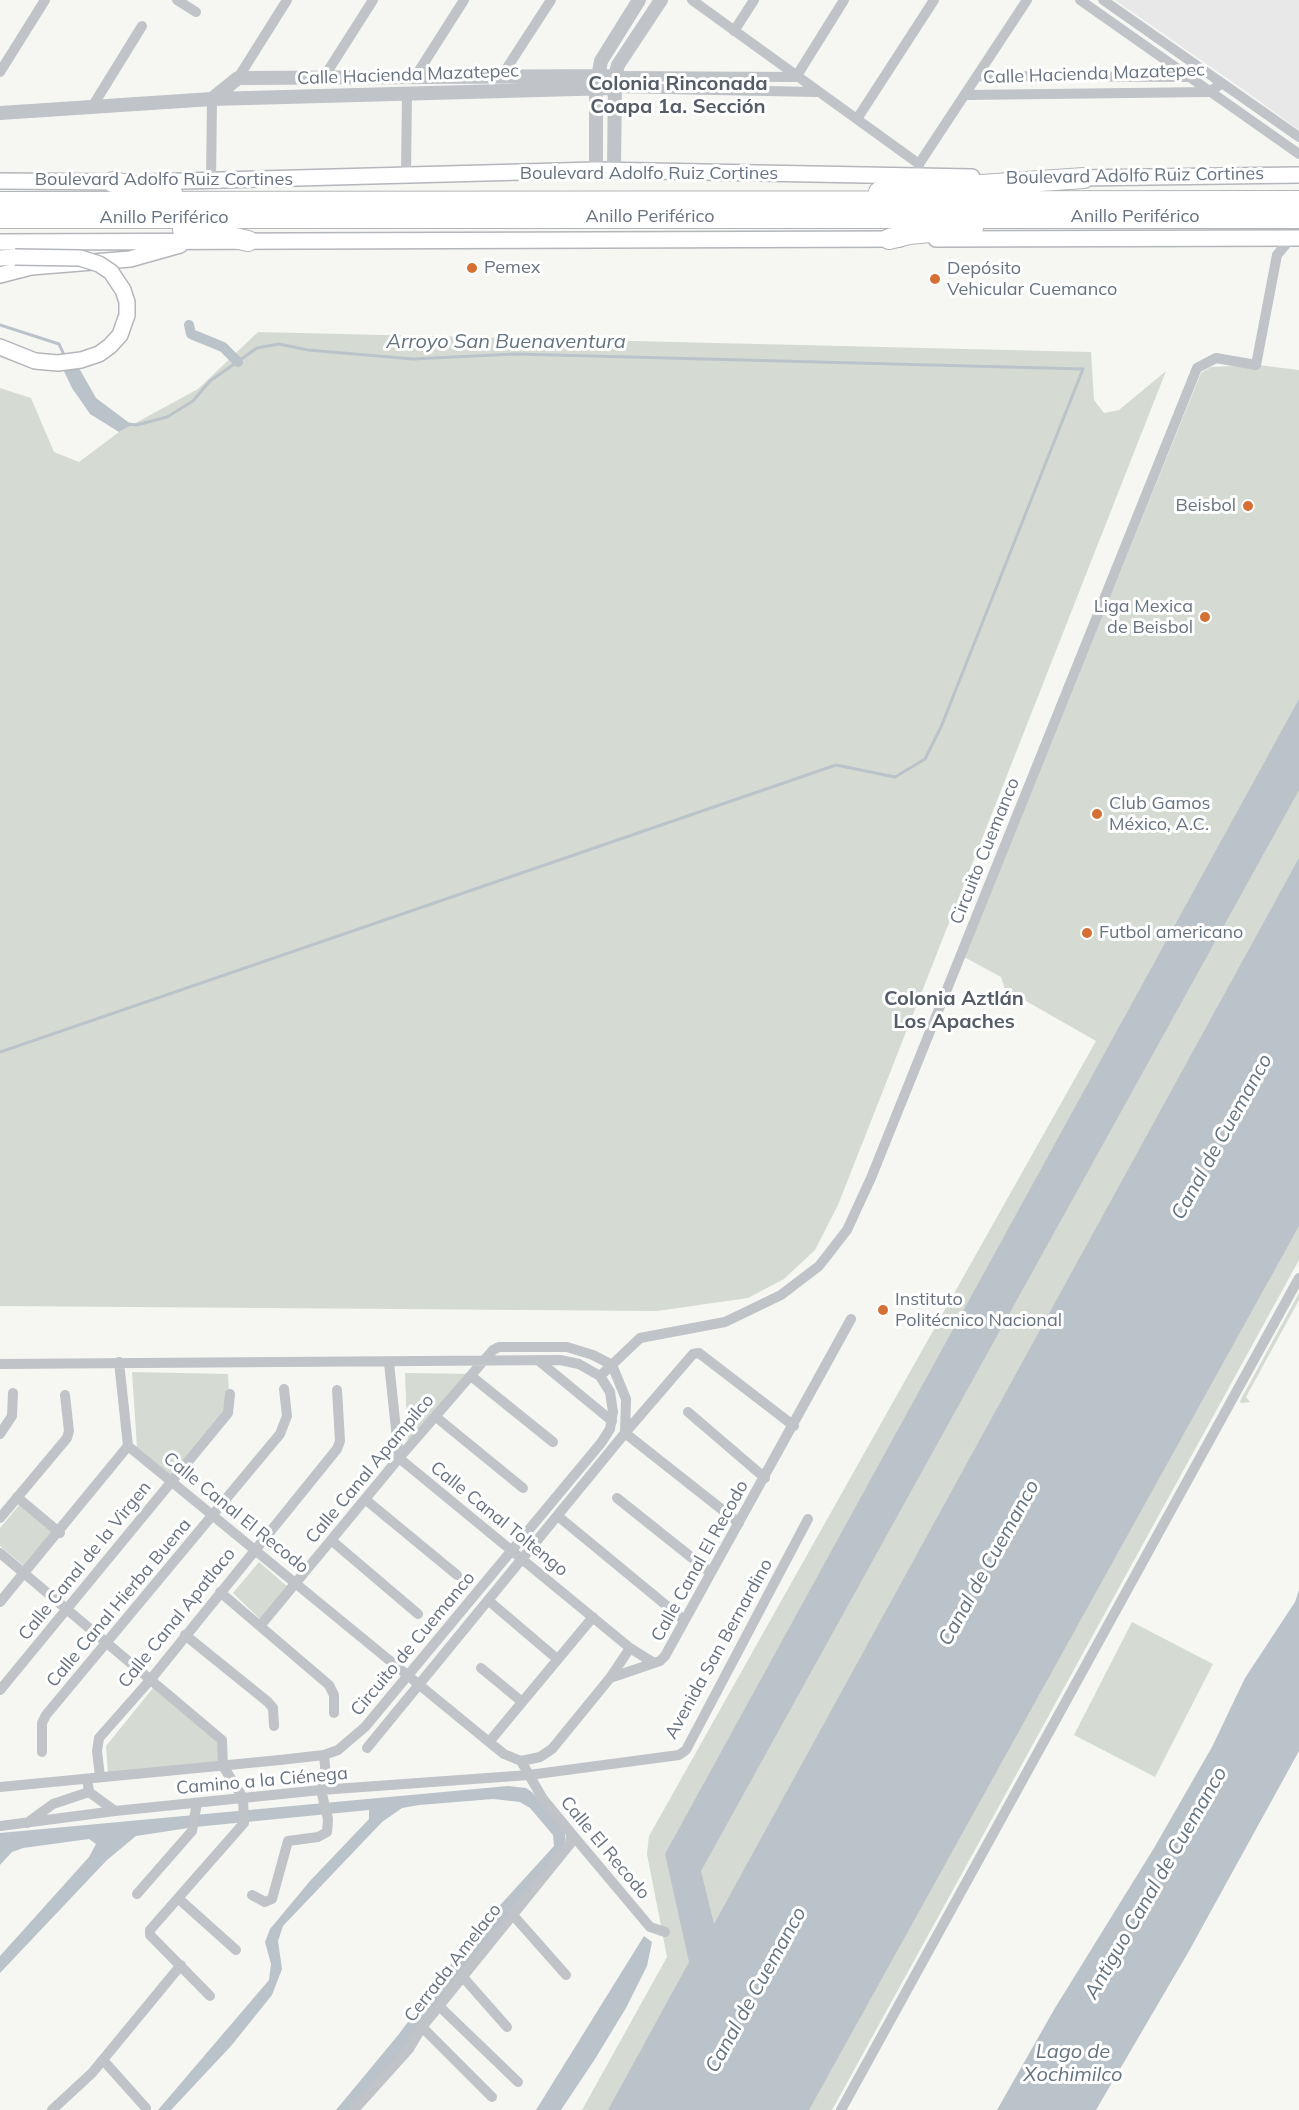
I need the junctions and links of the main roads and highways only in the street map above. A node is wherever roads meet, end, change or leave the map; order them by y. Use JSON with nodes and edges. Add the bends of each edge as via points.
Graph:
{"nodes":[{"id":1,"x":1299,"y":175,"type":"edge"},
{"id":2,"x":1084,"y":178,"type":"junction"},
{"id":3,"x":0,"y":181,"type":"edge"},
{"id":4,"x":113,"y":182,"type":"junction"},
{"id":5,"x":0,"y":202,"type":"edge"},
{"id":6,"x":219,"y":202,"type":"junction"},
{"id":7,"x":811,"y":202,"type":"junction"},
{"id":8,"x":1298,"y":214,"type":"edge"},
{"id":9,"x":1015,"y":217,"type":"junction"},
{"id":10,"x":0,"y":218,"type":"edge"},
{"id":11,"x":97,"y":218,"type":"junction"},
{"id":12,"x":1295,"y":238,"type":"edge"},
{"id":13,"x":889,"y":239,"type":"junction"},
{"id":14,"x":248,"y":241,"type":"junction"},
{"id":15,"x":0,"y":242,"type":"edge"},
{"id":16,"x":188,"y":242,"type":"junction"},
{"id":17,"x":7,"y":258,"type":"edge"},
{"id":18,"x":0,"y":274,"type":"edge"},
{"id":19,"x":0,"y":347,"type":"edge"}],
"edges":[{"from":1,"to":2,"type":"main road","name":"Boulevard Adolfo Ruiz Cortines"},
{"from":2,"to":4,"type":"main road","name":"Boulevard Adolfo Ruiz Cortines","via":[[919,170],[596,170]]},
{"from":2,"to":7,"type":"highway","via":[[903,188]]},
{"from":3,"to":4,"type":"main road","name":"Boulevard Adolfo Ruiz Cortines"},
{"from":4,"to":6,"type":"highway"},
{"from":5,"to":6,"type":"highway","name":"Anillo Periférico"},
{"from":6,"to":7,"type":"highway","name":"Anillo Periférico"},
{"from":7,"to":8,"type":"highway","name":"Anillo Periférico"},
{"from":8,"to":9,"type":"highway","name":"Anillo Periférico"},
{"from":9,"to":11,"type":"highway","name":"Anillo Periférico"},
{"from":9,"to":13,"type":"highway","via":[[997,226]]},
{"from":10,"to":11,"type":"highway","name":"Anillo Periférico"},
{"from":11,"to":14,"type":"highway","via":[[167,230],[210,232]]},
{"from":12,"to":13,"type":"main road"},
{"from":13,"to":14,"type":"main road"},
{"from":14,"to":16,"type":"main road"},
{"from":15,"to":16,"type":"main road"},
{"from":16,"to":18,"type":"main road","via":[[130,259],[31,267]]},
{"from":17,"to":19,"type":"main road","bridge":true,"via":[[80,258],[99,264],[123,290],[127,315],[111,346],[81,360],[35,361]]}]}
